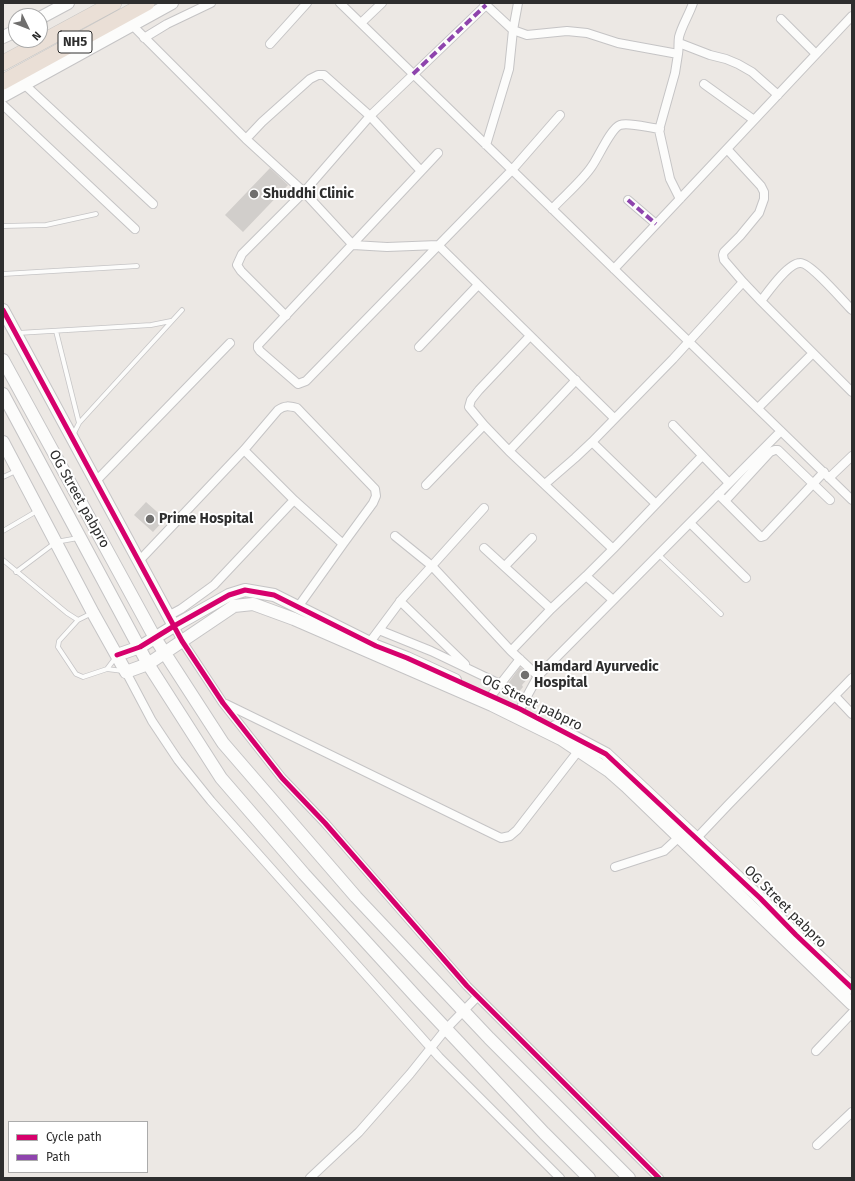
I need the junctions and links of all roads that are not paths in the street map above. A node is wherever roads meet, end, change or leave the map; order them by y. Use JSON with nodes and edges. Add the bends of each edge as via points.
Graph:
{"nodes":[{"id":1,"x":68,"y":3,"type":"edge"},
{"id":2,"x":114,"y":3,"type":"edge"},
{"id":3,"x":147,"y":3,"type":"edge"},
{"id":4,"x":172,"y":3,"type":"edge"},
{"id":5,"x":211,"y":3,"type":"edge"},
{"id":6,"x":307,"y":3,"type":"edge"},
{"id":7,"x":340,"y":3,"type":"edge"},
{"id":8,"x":382,"y":3,"type":"edge"},
{"id":9,"x":518,"y":3,"type":"edge"},
{"id":10,"x":693,"y":3,"type":"edge"},
{"id":11,"x":485,"y":4,"type":"edge"},
{"id":12,"x":48,"y":14,"type":"edge"},
{"id":13,"x":852,"y":16,"type":"edge"},
{"id":14,"x":781,"y":19,"type":"dead end"},
{"id":15,"x":361,"y":23,"type":"junction"},
{"id":16,"x":132,"y":25,"type":"junction"},
{"id":17,"x":513,"y":30,"type":"junction"},
{"id":18,"x":144,"y":38,"type":"junction"},
{"id":19,"x":679,"y":43,"type":"junction"},
{"id":20,"x":270,"y":44,"type":"dead end"},
{"id":21,"x":678,"y":54,"type":"junction"},
{"id":22,"x":816,"y":54,"type":"junction"},
{"id":23,"x":3,"y":63,"type":"edge"},
{"id":24,"x":413,"y":74,"type":"junction"},
{"id":25,"x":3,"y":82,"type":"edge"},
{"id":26,"x":24,"y":84,"type":"junction"},
{"id":27,"x":704,"y":84,"type":"dead end"},
{"id":28,"x":778,"y":95,"type":"junction"},
{"id":29,"x":3,"y":96,"type":"edge"},
{"id":30,"x":3,"y":104,"type":"edge"},
{"id":31,"x":560,"y":115,"type":"dead end"},
{"id":32,"x":370,"y":116,"type":"junction"},
{"id":33,"x":754,"y":120,"type":"junction"},
{"id":34,"x":660,"y":129,"type":"junction"},
{"id":35,"x":246,"y":139,"type":"junction"},
{"id":36,"x":486,"y":145,"type":"junction"},
{"id":37,"x":727,"y":149,"type":"junction"},
{"id":38,"x":438,"y":153,"type":"dead end"},
{"id":39,"x":512,"y":170,"type":"junction"},
{"id":40,"x":421,"y":171,"type":"junction"},
{"id":41,"x":304,"y":192,"type":"junction"},
{"id":42,"x":680,"y":199,"type":"junction"},
{"id":43,"x":628,"y":200,"type":"dead end"},
{"id":44,"x":153,"y":204,"type":"dead end"},
{"id":45,"x":552,"y":209,"type":"junction"},
{"id":46,"x":96,"y":214,"type":"dead end"},
{"id":47,"x":656,"y":224,"type":"junction"},
{"id":48,"x":3,"y":226,"type":"edge"},
{"id":49,"x":135,"y":229,"type":"dead end"},
{"id":50,"x":353,"y":244,"type":"junction"},
{"id":51,"x":438,"y":245,"type":"junction"},
{"id":52,"x":137,"y":266,"type":"dead end"},
{"id":53,"x":614,"y":269,"type":"junction"},
{"id":54,"x":3,"y":274,"type":"edge"},
{"id":55,"x":743,"y":282,"type":"junction"},
{"id":56,"x":478,"y":284,"type":"junction"},
{"id":57,"x":761,"y":301,"type":"junction"},
{"id":58,"x":3,"y":310,"type":"edge"},
{"id":59,"x":182,"y":310,"type":"dead end"},
{"id":60,"x":852,"y":310,"type":"edge"},
{"id":61,"x":286,"y":316,"type":"junction"},
{"id":62,"x":171,"y":321,"type":"junction"},
{"id":63,"x":56,"y":331,"type":"junction"},
{"id":64,"x":15,"y":333,"type":"junction"},
{"id":65,"x":530,"y":336,"type":"junction"},
{"id":66,"x":689,"y":342,"type":"junction"},
{"id":67,"x":230,"y":343,"type":"dead end"},
{"id":68,"x":419,"y":347,"type":"dead end"},
{"id":69,"x":814,"y":353,"type":"junction"},
{"id":70,"x":3,"y":360,"type":"edge"},
{"id":71,"x":576,"y":380,"type":"junction"},
{"id":72,"x":852,"y":392,"type":"edge"},
{"id":73,"x":3,"y":394,"type":"edge"},
{"id":74,"x":758,"y":408,"type":"junction"},
{"id":75,"x":614,"y":418,"type":"junction"},
{"id":76,"x":79,"y":423,"type":"junction"},
{"id":77,"x":484,"y":425,"type":"junction"},
{"id":78,"x":673,"y":425,"type":"dead end"},
{"id":79,"x":781,"y":431,"type":"junction"},
{"id":80,"x":72,"y":437,"type":"junction"},
{"id":81,"x":3,"y":442,"type":"edge"},
{"id":82,"x":592,"y":442,"type":"junction"},
{"id":83,"x":244,"y":450,"type":"junction"},
{"id":84,"x":509,"y":451,"type":"junction"},
{"id":85,"x":702,"y":456,"type":"junction"},
{"id":86,"x":852,"y":456,"type":"edge"},
{"id":87,"x":18,"y":470,"type":"junction"},
{"id":88,"x":826,"y":475,"type":"junction"},
{"id":89,"x":3,"y":477,"type":"edge"},
{"id":90,"x":96,"y":481,"type":"junction"},
{"id":91,"x":812,"y":483,"type":"junction"},
{"id":92,"x":426,"y":484,"type":"dead end"},
{"id":93,"x":545,"y":484,"type":"junction"},
{"id":94,"x":729,"y":484,"type":"junction"},
{"id":95,"x":718,"y":494,"type":"junction"},
{"id":96,"x":294,"y":500,"type":"junction"},
{"id":97,"x":830,"y":500,"type":"dead end"},
{"id":98,"x":852,"y":500,"type":"edge"},
{"id":99,"x":724,"y":501,"type":"junction"},
{"id":100,"x":656,"y":504,"type":"junction"},
{"id":101,"x":484,"y":508,"type":"dead end"},
{"id":102,"x":39,"y":510,"type":"junction"},
{"id":103,"x":690,"y":523,"type":"junction"},
{"id":104,"x":3,"y":531,"type":"edge"},
{"id":105,"x":395,"y":536,"type":"dead end"},
{"id":106,"x":80,"y":538,"type":"junction"},
{"id":107,"x":532,"y":538,"type":"dead end"},
{"id":108,"x":56,"y":542,"type":"junction"},
{"id":109,"x":343,"y":544,"type":"junction"},
{"id":110,"x":484,"y":548,"type":"dead end"},
{"id":111,"x":613,"y":549,"type":"junction"},
{"id":112,"x":659,"y":555,"type":"junction"},
{"id":113,"x":3,"y":560,"type":"edge"},
{"id":114,"x":139,"y":561,"type":"junction"},
{"id":115,"x":432,"y":566,"type":"junction"},
{"id":116,"x":505,"y":566,"type":"junction"},
{"id":117,"x":16,"y":572,"type":"junction"},
{"id":118,"x":586,"y":576,"type":"junction"},
{"id":119,"x":746,"y":578,"type":"dead end"},
{"id":120,"x":613,"y":600,"type":"junction"},
{"id":121,"x":400,"y":601,"type":"junction"},
{"id":122,"x":298,"y":607,"type":"junction"},
{"id":123,"x":551,"y":609,"type":"junction"},
{"id":124,"x":93,"y":612,"type":"junction"},
{"id":125,"x":721,"y":614,"type":"dead end"},
{"id":126,"x":78,"y":620,"type":"junction"},
{"id":127,"x":171,"y":621,"type":"junction"},
{"id":128,"x":379,"y":630,"type":"junction"},
{"id":129,"x":155,"y":638,"type":"junction"},
{"id":130,"x":182,"y":641,"type":"junction"},
{"id":131,"x":367,"y":646,"type":"junction"},
{"id":132,"x":140,"y":647,"type":"junction"},
{"id":133,"x":511,"y":651,"type":"junction"},
{"id":134,"x":164,"y":652,"type":"junction"},
{"id":135,"x":117,"y":655,"type":"junction"},
{"id":136,"x":520,"y":659,"type":"junction"},
{"id":137,"x":148,"y":664,"type":"junction"},
{"id":138,"x":107,"y":669,"type":"junction"},
{"id":139,"x":470,"y":669,"type":"junction"},
{"id":140,"x":126,"y":672,"type":"junction"},
{"id":141,"x":538,"y":676,"type":"junction"},
{"id":142,"x":852,"y":678,"type":"edge"},
{"id":143,"x":500,"y":684,"type":"junction"},
{"id":144,"x":490,"y":696,"type":"junction"},
{"id":145,"x":835,"y":696,"type":"junction"},
{"id":146,"x":223,"y":703,"type":"junction"},
{"id":147,"x":520,"y":709,"type":"junction"},
{"id":148,"x":852,"y":714,"type":"edge"},
{"id":149,"x":579,"y":750,"type":"junction"},
{"id":150,"x":678,"y":838,"type":"junction"},
{"id":151,"x":693,"y":843,"type":"junction"},
{"id":152,"x":615,"y":866,"type":"dead end"},
{"id":153,"x":848,"y":986,"type":"edge"},
{"id":154,"x":478,"y":997,"type":"junction"},
{"id":155,"x":852,"y":1004,"type":"edge"},
{"id":156,"x":464,"y":1011,"type":"junction"},
{"id":157,"x":852,"y":1014,"type":"edge"},
{"id":158,"x":446,"y":1029,"type":"junction"},
{"id":159,"x":430,"y":1047,"type":"junction"},
{"id":160,"x":816,"y":1051,"type":"dead end"},
{"id":161,"x":852,"y":1112,"type":"edge"},
{"id":162,"x":817,"y":1145,"type":"dead end"},
{"id":163,"x":310,"y":1178,"type":"edge"},
{"id":164,"x":560,"y":1178,"type":"edge"},
{"id":165,"x":589,"y":1178,"type":"edge"},
{"id":166,"x":629,"y":1178,"type":"edge"},
{"id":167,"x":659,"y":1178,"type":"edge"}],
"edges":[{"from":1,"to":12,"type":"main road"},
{"from":2,"to":23,"type":"highway","number":"NH5"},
{"from":3,"to":25,"type":"highway","number":"NH5"},
{"from":4,"to":16,"type":"main road"},
{"from":5,"to":18,"type":"street"},
{"from":6,"to":20,"type":"street"},
{"from":7,"to":15,"type":"street"},
{"from":8,"to":15,"type":"street"},
{"from":9,"to":17,"type":"street"},
{"from":10,"to":19,"type":"street"},
{"from":11,"to":17,"type":"street"},
{"from":11,"to":24,"type":"street"},
{"from":13,"to":22,"type":"street"},
{"from":14,"to":22,"type":"street"},
{"from":15,"to":24,"type":"street"},
{"from":16,"to":18,"type":"street"},
{"from":16,"to":26,"type":"main road"},
{"from":17,"to":21,"type":"street","via":[[527,34],[568,31],[587,33],[618,43]]},
{"from":17,"to":36,"type":"street","via":[[509,69]]},
{"from":18,"to":35,"type":"street"},
{"from":19,"to":21,"type":"street"},
{"from":19,"to":28,"type":"street","via":[[738,64],[767,83]]},
{"from":21,"to":34,"type":"street"},
{"from":22,"to":28,"type":"street"},
{"from":24,"to":32,"type":"street"},
{"from":24,"to":36,"type":"street"},
{"from":26,"to":29,"type":"main road"},
{"from":26,"to":44,"type":"street"},
{"from":27,"to":33,"type":"street"},
{"from":28,"to":33,"type":"street"},
{"from":30,"to":49,"type":"street"},
{"from":31,"to":39,"type":"street"},
{"from":32,"to":35,"type":"street","via":[[324,75],[318,75],[293,93]]},
{"from":32,"to":40,"type":"street"},
{"from":32,"to":41,"type":"street"},
{"from":33,"to":37,"type":"street"},
{"from":34,"to":42,"type":"street","via":[[670,179]]},
{"from":34,"to":45,"type":"street","via":[[617,126],[592,166]]},
{"from":35,"to":41,"type":"street"},
{"from":36,"to":39,"type":"street"},
{"from":37,"to":42,"type":"street"},
{"from":37,"to":55,"type":"street","via":[[764,192],[759,213],[723,256]]},
{"from":38,"to":40,"type":"street"},
{"from":39,"to":45,"type":"street"},
{"from":39,"to":51,"type":"street"},
{"from":40,"to":50,"type":"street"},
{"from":41,"to":50,"type":"street"},
{"from":41,"to":61,"type":"street","via":[[242,254],[237,265]]},
{"from":42,"to":47,"type":"street"},
{"from":43,"to":47,"type":"street"},
{"from":45,"to":53,"type":"street"},
{"from":46,"to":48,"type":"lane","via":[[46,225]]},
{"from":47,"to":53,"type":"street"},
{"from":50,"to":51,"type":"street","via":[[388,247]]},
{"from":50,"to":61,"type":"street"},
{"from":51,"to":56,"type":"street"},
{"from":51,"to":61,"type":"street","via":[[303,383],[298,384],[294,381],[258,348],[262,340]]},
{"from":52,"to":54,"type":"lane"},
{"from":53,"to":66,"type":"street"},
{"from":55,"to":57,"type":"street"},
{"from":55,"to":66,"type":"street"},
{"from":56,"to":65,"type":"street"},
{"from":56,"to":68,"type":"street"},
{"from":57,"to":60,"type":"street","via":[[787,270],[799,262],[814,270]]},
{"from":57,"to":69,"type":"street"},
{"from":58,"to":64,"type":"main road"},
{"from":59,"to":62,"type":"lane"},
{"from":62,"to":63,"type":"lane","via":[[151,325]]},
{"from":62,"to":76,"type":"lane"},
{"from":63,"to":64,"type":"lane"},
{"from":63,"to":76,"type":"lane"},
{"from":64,"to":80,"type":"main road"},
{"from":65,"to":71,"type":"street"},
{"from":65,"to":77,"type":"street","via":[[495,371],[471,400],[470,407]]},
{"from":66,"to":74,"type":"street"},
{"from":66,"to":75,"type":"street"},
{"from":67,"to":90,"type":"street"},
{"from":69,"to":72,"type":"street"},
{"from":69,"to":74,"type":"street"},
{"from":70,"to":129,"type":"main road","name":"OG Street pabpro"},
{"from":71,"to":75,"type":"street"},
{"from":71,"to":84,"type":"street"},
{"from":73,"to":106,"type":"main road","name":"OG Street pabpro"},
{"from":74,"to":79,"type":"street"},
{"from":75,"to":82,"type":"street"},
{"from":76,"to":80,"type":"lane"},
{"from":77,"to":84,"type":"street"},
{"from":77,"to":92,"type":"street"},
{"from":78,"to":85,"type":"street"},
{"from":79,"to":88,"type":"street"},
{"from":79,"to":94,"type":"street"},
{"from":80,"to":90,"type":"main road"},
{"from":81,"to":87,"type":"main road"},
{"from":82,"to":93,"type":"street"},
{"from":82,"to":100,"type":"street"},
{"from":83,"to":96,"type":"street"},
{"from":83,"to":109,"type":"street","via":[[278,410],[284,406],[297,408],[375,489],[373,503]]},
{"from":83,"to":114,"type":"street"},
{"from":84,"to":93,"type":"street"},
{"from":85,"to":94,"type":"street"},
{"from":85,"to":100,"type":"street"},
{"from":86,"to":88,"type":"street"},
{"from":87,"to":89,"type":"lane"},
{"from":87,"to":102,"type":"main road"},
{"from":88,"to":91,"type":"street"},
{"from":88,"to":98,"type":"street"},
{"from":90,"to":114,"type":"main road"},
{"from":91,"to":97,"type":"street"},
{"from":91,"to":99,"type":"street","via":[[775,450],[770,452]]},
{"from":91,"to":99,"type":"street","via":[[761,537]]},
{"from":93,"to":111,"type":"street"},
{"from":94,"to":95,"type":"street"},
{"from":95,"to":99,"type":"street"},
{"from":95,"to":103,"type":"street"},
{"from":96,"to":109,"type":"street"},
{"from":96,"to":127,"type":"street","via":[[214,585],[181,609]]},
{"from":100,"to":111,"type":"street"},
{"from":101,"to":115,"type":"street"},
{"from":102,"to":104,"type":"lane"},
{"from":102,"to":108,"type":"main road"},
{"from":103,"to":112,"type":"street"},
{"from":103,"to":119,"type":"street"},
{"from":105,"to":115,"type":"street"},
{"from":106,"to":108,"type":"lane"},
{"from":106,"to":132,"type":"main road","name":"OG Street pabpro"},
{"from":107,"to":116,"type":"street"},
{"from":108,"to":117,"type":"lane"},
{"from":108,"to":124,"type":"main road"},
{"from":109,"to":122,"type":"street"},
{"from":110,"to":116,"type":"street"},
{"from":111,"to":118,"type":"street"},
{"from":112,"to":120,"type":"street"},
{"from":112,"to":125,"type":"lane"},
{"from":113,"to":117,"type":"lane"},
{"from":114,"to":127,"type":"main road"},
{"from":115,"to":121,"type":"street"},
{"from":115,"to":133,"type":"street"},
{"from":116,"to":123,"type":"street"},
{"from":117,"to":126,"type":"lane"},
{"from":118,"to":120,"type":"street"},
{"from":118,"to":123,"type":"street"},
{"from":120,"to":141,"type":"street"},
{"from":121,"to":128,"type":"street"},
{"from":121,"to":139,"type":"street"},
{"from":122,"to":127,"type":"main road","name":"OG Street pabpro","via":[[274,595],[245,590]]},
{"from":122,"to":131,"type":"main road","name":"OG Street pabpro"},
{"from":123,"to":133,"type":"street"},
{"from":124,"to":126,"type":"lane"},
{"from":124,"to":135,"type":"main road"},
{"from":126,"to":138,"type":"lane","via":[[59,641],[58,647],[76,674],[83,677]]},
{"from":127,"to":129,"type":"main road","name":"OG Street pabpro"},
{"from":127,"to":130,"type":"street"},
{"from":128,"to":131,"type":"street"},
{"from":128,"to":139,"type":"street"},
{"from":129,"to":132,"type":"main road","name":"OG Street pabpro"},
{"from":129,"to":134,"type":"main road"},
{"from":130,"to":131,"type":"main road","name":"OG Street pabpro","via":[[234,606],[253,604]]},
{"from":130,"to":134,"type":"main road","name":"OG Street pabpro"},
{"from":130,"to":146,"type":"street"},
{"from":131,"to":144,"type":"main road","name":"OG Street pabpro"},
{"from":131,"to":149,"type":"main road","name":"OG Street pabpro","via":[[492,705]]},
{"from":132,"to":135,"type":"main road"},
{"from":132,"to":137,"type":"main road","name":"OG Street pabpro"},
{"from":133,"to":136,"type":"street"},
{"from":134,"to":137,"type":"main road","name":"OG Street pabpro"},
{"from":134,"to":156,"type":"main road","via":[[223,742],[356,897]]},
{"from":135,"to":138,"type":"lane"},
{"from":135,"to":140,"type":"main road"},
{"from":136,"to":141,"type":"street"},
{"from":136,"to":143,"type":"street"},
{"from":137,"to":140,"type":"main road"},
{"from":137,"to":158,"type":"main road","via":[[221,778],[304,874]]},
{"from":138,"to":140,"type":"lane"},
{"from":139,"to":143,"type":"street"},
{"from":140,"to":159,"type":"street","via":[[152,721],[211,802]]},
{"from":141,"to":147,"type":"street"},
{"from":142,"to":145,"type":"street"},
{"from":143,"to":144,"type":"street"},
{"from":144,"to":147,"type":"main road","name":"OG Street pabpro"},
{"from":145,"to":148,"type":"street"},
{"from":145,"to":151,"type":"street"},
{"from":146,"to":149,"type":"street","via":[[501,838],[510,836],[517,830]]},
{"from":146,"to":154,"type":"street","via":[[282,778]]},
{"from":147,"to":151,"type":"main road","name":"OG Street pabpro","via":[[606,754]]},
{"from":149,"to":150,"type":"main road","name":"OG Street pabpro","via":[[615,776]]},
{"from":150,"to":151,"type":"main road","name":"OG Street pabpro"},
{"from":150,"to":152,"type":"street","via":[[664,851]]},
{"from":151,"to":153,"type":"main road","name":"OG Street pabpro","via":[[760,898]]},
{"from":153,"to":155,"type":"main road","name":"OG Street pabpro"},
{"from":154,"to":156,"type":"street"},
{"from":154,"to":167,"type":"street"},
{"from":156,"to":158,"type":"street"},
{"from":156,"to":166,"type":"main road"},
{"from":157,"to":160,"type":"street"},
{"from":158,"to":159,"type":"street"},
{"from":158,"to":165,"type":"main road"},
{"from":159,"to":163,"type":"street","via":[[359,1132]]},
{"from":159,"to":164,"type":"street"},
{"from":161,"to":162,"type":"street"}]}
